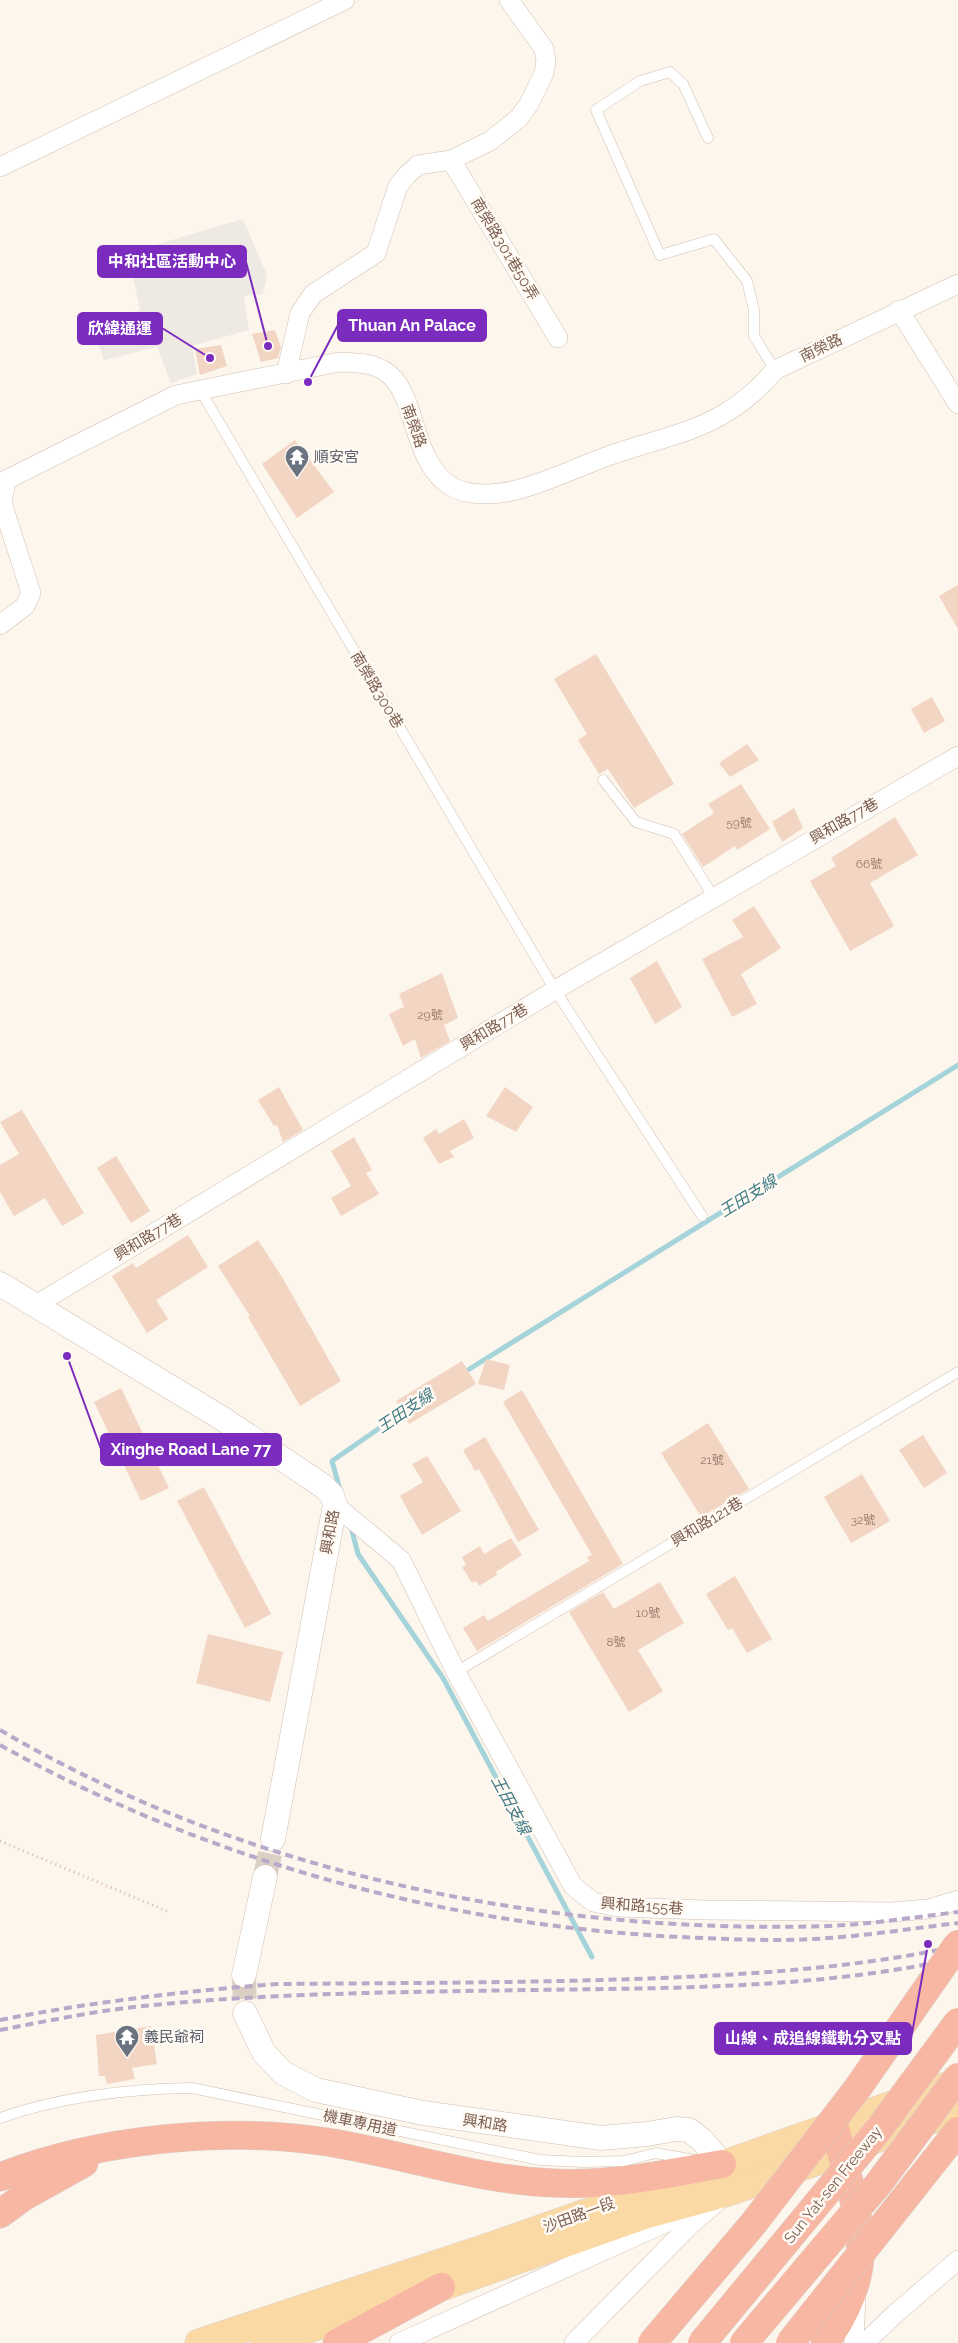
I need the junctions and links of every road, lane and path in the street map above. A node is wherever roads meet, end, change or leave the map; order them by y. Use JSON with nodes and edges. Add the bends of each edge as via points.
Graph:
{"nodes":[{"id":1,"x":345,"y":0,"type":"edge"},
{"id":2,"x":509,"y":0,"type":"edge"},
{"id":3,"x":708,"y":138,"type":"dead end"},
{"id":4,"x":452,"y":160,"type":"junction"},
{"id":5,"x":0,"y":167,"type":"edge"},
{"id":6,"x":958,"y":284,"type":"edge"},
{"id":7,"x":899,"y":310,"type":"junction"},
{"id":8,"x":558,"y":338,"type":"dead end"},
{"id":9,"x":775,"y":370,"type":"junction"},
{"id":10,"x":286,"y":374,"type":"junction"},
{"id":11,"x":200,"y":390,"type":"junction"},
{"id":12,"x":958,"y":404,"type":"edge"},
{"id":13,"x":5,"y":530,"type":"edge"},
{"id":14,"x":0,"y":625,"type":"edge"},
{"id":15,"x":958,"y":756,"type":"edge"},
{"id":16,"x":603,"y":780,"type":"dead end"},
{"id":17,"x":713,"y":896,"type":"junction"},
{"id":18,"x":555,"y":990,"type":"junction"},
{"id":19,"x":702,"y":1216,"type":"dead end"},
{"id":20,"x":0,"y":1284,"type":"edge"},
{"id":21,"x":36,"y":1305,"type":"junction"},
{"id":22,"x":958,"y":1372,"type":"edge"},
{"id":23,"x":336,"y":1505,"type":"junction"},
{"id":24,"x":456,"y":1672,"type":"junction"},
{"id":25,"x":273,"y":1839,"type":"tunnel mouth"},
{"id":26,"x":0,"y":1841,"type":"edge"},
{"id":27,"x":265,"y":1877,"type":"tunnel mouth"},
{"id":28,"x":958,"y":1900,"type":"edge"},
{"id":29,"x":169,"y":1912,"type":"dead end"},
{"id":30,"x":958,"y":1944,"type":"edge"},
{"id":31,"x":244,"y":1974,"type":"tunnel mouth"},
{"id":32,"x":246,"y":2013,"type":"tunnel mouth"},
{"id":33,"x":958,"y":2022,"type":"edge"},
{"id":34,"x":958,"y":2077,"type":"edge"},
{"id":35,"x":958,"y":2082,"type":"edge"},
{"id":36,"x":958,"y":2112,"type":"edge"},
{"id":37,"x":0,"y":2118,"type":"edge"},
{"id":38,"x":834,"y":2124,"type":"junction"},
{"id":39,"x":958,"y":2131,"type":"edge"},
{"id":40,"x":114,"y":2147,"type":"junction"},
{"id":41,"x":841,"y":2153,"type":"junction"},
{"id":42,"x":722,"y":2164,"type":"junction"},
{"id":43,"x":0,"y":2177,"type":"edge"},
{"id":44,"x":728,"y":2192,"type":"junction"},
{"id":45,"x":0,"y":2214,"type":"edge"},
{"id":46,"x":958,"y":2260,"type":"edge"},
{"id":47,"x":857,"y":2282,"type":"junction"},
{"id":48,"x":441,"y":2288,"type":"junction"},
{"id":49,"x":199,"y":2343,"type":"edge"},
{"id":50,"x":264,"y":2343,"type":"edge"},
{"id":51,"x":337,"y":2343,"type":"edge"},
{"id":52,"x":399,"y":2343,"type":"edge"},
{"id":53,"x":574,"y":2343,"type":"edge"},
{"id":54,"x":652,"y":2343,"type":"edge"},
{"id":55,"x":702,"y":2343,"type":"edge"},
{"id":56,"x":744,"y":2343,"type":"edge"},
{"id":57,"x":790,"y":2343,"type":"edge"},
{"id":58,"x":825,"y":2343,"type":"edge"},
{"id":59,"x":854,"y":2343,"type":"edge"},
{"id":60,"x":865,"y":2343,"type":"edge"}],
"edges":[{"from":1,"to":5,"type":"street"},
{"from":2,"to":4,"type":"street","via":[[544,49],[546,61],[538,90],[519,118],[490,141]]},
{"from":3,"to":9,"type":"lane","via":[[683,84],[670,72],[640,81],[596,110],[660,255],[714,239],[747,281],[754,310],[754,336]]},
{"from":4,"to":8,"type":"street","name":"南榮路301巷50弄"},
{"from":4,"to":10,"type":"street","via":[[418,165],[406,175],[398,186],[376,252],[313,294],[300,314]]},
{"from":6,"to":7,"type":"street","name":"南榮路"},
{"from":7,"to":9,"type":"street","name":"南榮路"},
{"from":7,"to":12,"type":"street"},
{"from":9,"to":10,"type":"street","name":"南榮路","via":[[756,392],[726,413],[679,435],[501,493],[469,494],[450,486],[427,460],[405,399],[386,372],[364,363],[339,362]]},
{"from":10,"to":11,"type":"street","name":"南榮路"},
{"from":11,"to":13,"type":"street","name":"南榮路","via":[[176,395],[6,480],[2,503]]},
{"from":11,"to":18,"type":"lane","name":"南榮路300巷"},
{"from":13,"to":14,"type":"street","name":"南榮路","via":[[31,593],[25,606]]},
{"from":15,"to":17,"type":"street","name":"興和路77巷"},
{"from":16,"to":17,"type":"lane","via":[[636,822],[674,834]]},
{"from":17,"to":18,"type":"street","name":"興和路77巷"},
{"from":18,"to":19,"type":"lane","name":"南榮路300巷"},
{"from":18,"to":21,"type":"street","name":"興和路77巷"},
{"from":20,"to":21,"type":"street","name":"興和路"},
{"from":21,"to":23,"type":"street","name":"興和路","via":[[223,1419],[323,1486]]},
{"from":22,"to":24,"type":"lane","name":"興和路121巷"},
{"from":23,"to":24,"type":"street","name":"興和路155巷","via":[[401,1560]]},
{"from":23,"to":25,"type":"street","name":"興和路"},
{"from":24,"to":28,"type":"street","name":"興和路155巷","via":[[573,1886],[593,1902],[618,1907],[706,1910],[892,1912],[928,1909]]},
{"from":26,"to":29,"type":"path"},
{"from":27,"to":31,"type":"street"},
{"from":30,"to":54,"type":"highway","bridge":true,"via":[[857,2089],[753,2224]]},
{"from":32,"to":42,"type":"street","name":"興和路","via":[[264,2053],[282,2073],[316,2090],[423,2113],[601,2138],[688,2130],[702,2140]]},
{"from":33,"to":55,"type":"highway","name":"Sun Yat-sen Freeway","bridge":true,"via":[[879,2129]]},
{"from":34,"to":56,"type":"highway","bridge":true,"via":[[878,2183]]},
{"from":35,"to":38,"type":"main road","name":"沙田路一段"},
{"from":36,"to":41,"type":"main road","name":"沙田路一段","via":[[903,2128]]},
{"from":37,"to":42,"type":"lane","name":"機車專用道","via":[[25,2109],[90,2095],[192,2088],[540,2160],[624,2161],[656,2154]]},
{"from":38,"to":41,"type":"highway"},
{"from":38,"to":42,"type":"main road","name":"沙田路一段"},
{"from":39,"to":57,"type":"highway","bridge":true},
{"from":40,"to":42,"type":"highway","via":[[185,2137],[268,2137],[327,2142],[498,2179],[554,2184],[613,2183]]},
{"from":40,"to":43,"type":"highway","via":[[26,2167]]},
{"from":40,"to":45,"type":"highway","via":[[23,2197]]},
{"from":41,"to":44,"type":"main road","name":"沙田路一段"},
{"from":41,"to":47,"type":"highway","via":[[861,2229],[862,2253]]},
{"from":42,"to":44,"type":"street","name":"興和路"},
{"from":42,"to":49,"type":"main road","name":"沙田路一段","via":[[489,2247]]},
{"from":44,"to":48,"type":"main road","name":"沙田路一段","via":[[644,2215]]},
{"from":44,"to":52,"type":"street","name":"沙田路一段"},
{"from":44,"to":53,"type":"street","via":[[689,2226]]},
{"from":46,"to":60,"type":"street"},
{"from":47,"to":58,"type":"highway","via":[[840,2321]]},
{"from":47,"to":59,"type":"street"},
{"from":48,"to":50,"type":"main road","name":"沙田路一段"},
{"from":48,"to":51,"type":"highway"}]}
